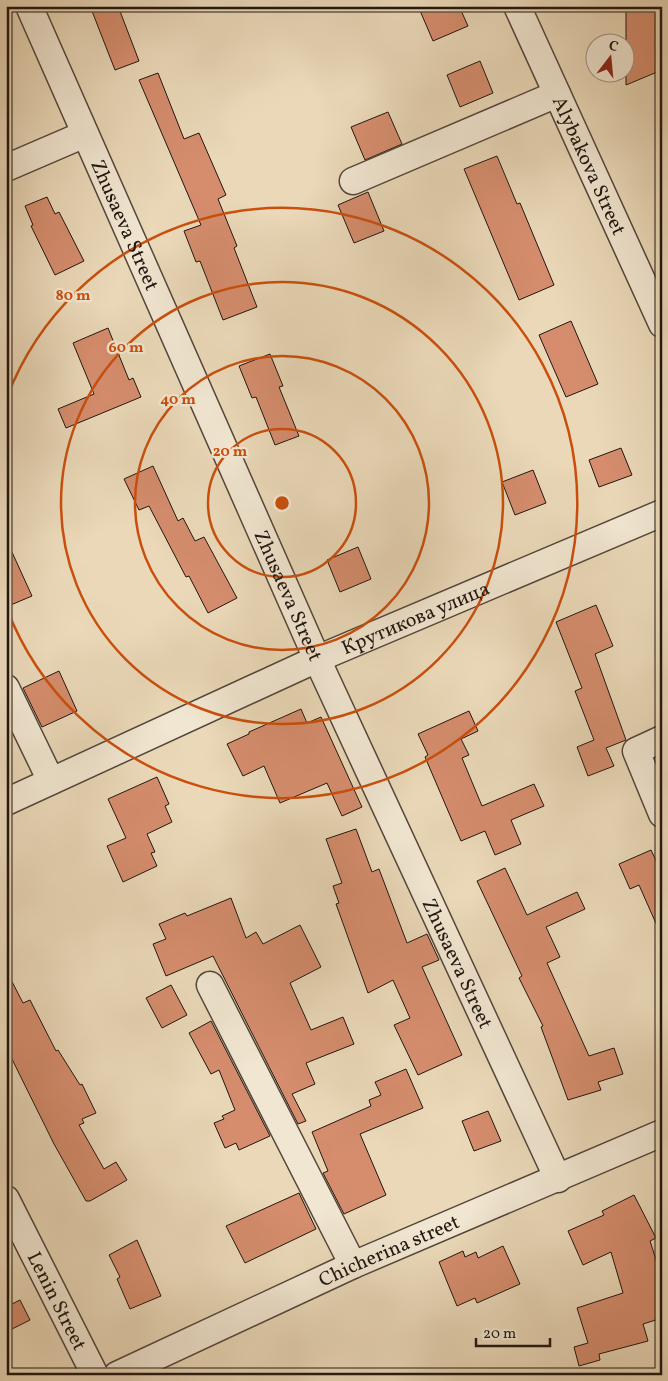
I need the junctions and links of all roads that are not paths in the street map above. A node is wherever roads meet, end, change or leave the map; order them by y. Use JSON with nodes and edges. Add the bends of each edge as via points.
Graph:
{"nodes":[{"id":1,"x":29,"y":6,"type":"edge"},
{"id":2,"x":517,"y":6,"type":"edge"},
{"id":3,"x":557,"y":94,"type":"junction"},
{"id":4,"x":86,"y":134,"type":"junction"},
{"id":5,"x":6,"y":168,"type":"edge"},
{"id":6,"x":352,"y":181,"type":"dead end"},
{"id":7,"x":654,"y":284,"type":"edge"},
{"id":8,"x":662,"y":324,"type":"edge"},
{"id":9,"x":662,"y":513,"type":"edge"},
{"id":10,"x":317,"y":659,"type":"junction"},
{"id":11,"x":6,"y":688,"type":"edge"},
{"id":12,"x":662,"y":739,"type":"edge"},
{"id":13,"x":51,"y":781,"type":"junction"},
{"id":14,"x":6,"y":802,"type":"edge"},
{"id":15,"x":662,"y":814,"type":"edge"},
{"id":16,"x":210,"y":985,"type":"dead end"},
{"id":17,"x":662,"y":1133,"type":"edge"},
{"id":18,"x":558,"y":1179,"type":"junction"},
{"id":19,"x":6,"y":1199,"type":"edge"},
{"id":20,"x":353,"y":1266,"type":"junction"},
{"id":21,"x":94,"y":1375,"type":"edge"},
{"id":22,"x":117,"y":1375,"type":"edge"}],
"edges":[{"from":1,"to":4,"type":"street","name":"Zhusaeva Street"},
{"from":2,"to":3,"type":"street","name":"Alybakova Street"},
{"from":3,"to":6,"type":"street"},
{"from":3,"to":7,"type":"street","name":"Alybakova Street"},
{"from":4,"to":5,"type":"street"},
{"from":4,"to":10,"type":"street","name":"Zhusaeva Street"},
{"from":7,"to":8,"type":"street","name":"Alybakova Street"},
{"from":9,"to":10,"type":"street","name":"Крутикова улица"},
{"from":10,"to":13,"type":"street","name":"Крутикова улица"},
{"from":10,"to":18,"type":"street","name":"Zhusaeva Street"},
{"from":11,"to":13,"type":"street"},
{"from":12,"to":15,"type":"street","via":[[636,752]]},
{"from":13,"to":14,"type":"street","name":"Крутикова улица"},
{"from":16,"to":20,"type":"street"},
{"from":17,"to":18,"type":"street","name":"Chicherina street"},
{"from":18,"to":20,"type":"street","name":"Chicherina street"},
{"from":19,"to":21,"type":"street","name":"Lenin Street"},
{"from":20,"to":22,"type":"street","name":"Chicherina street"}]}
